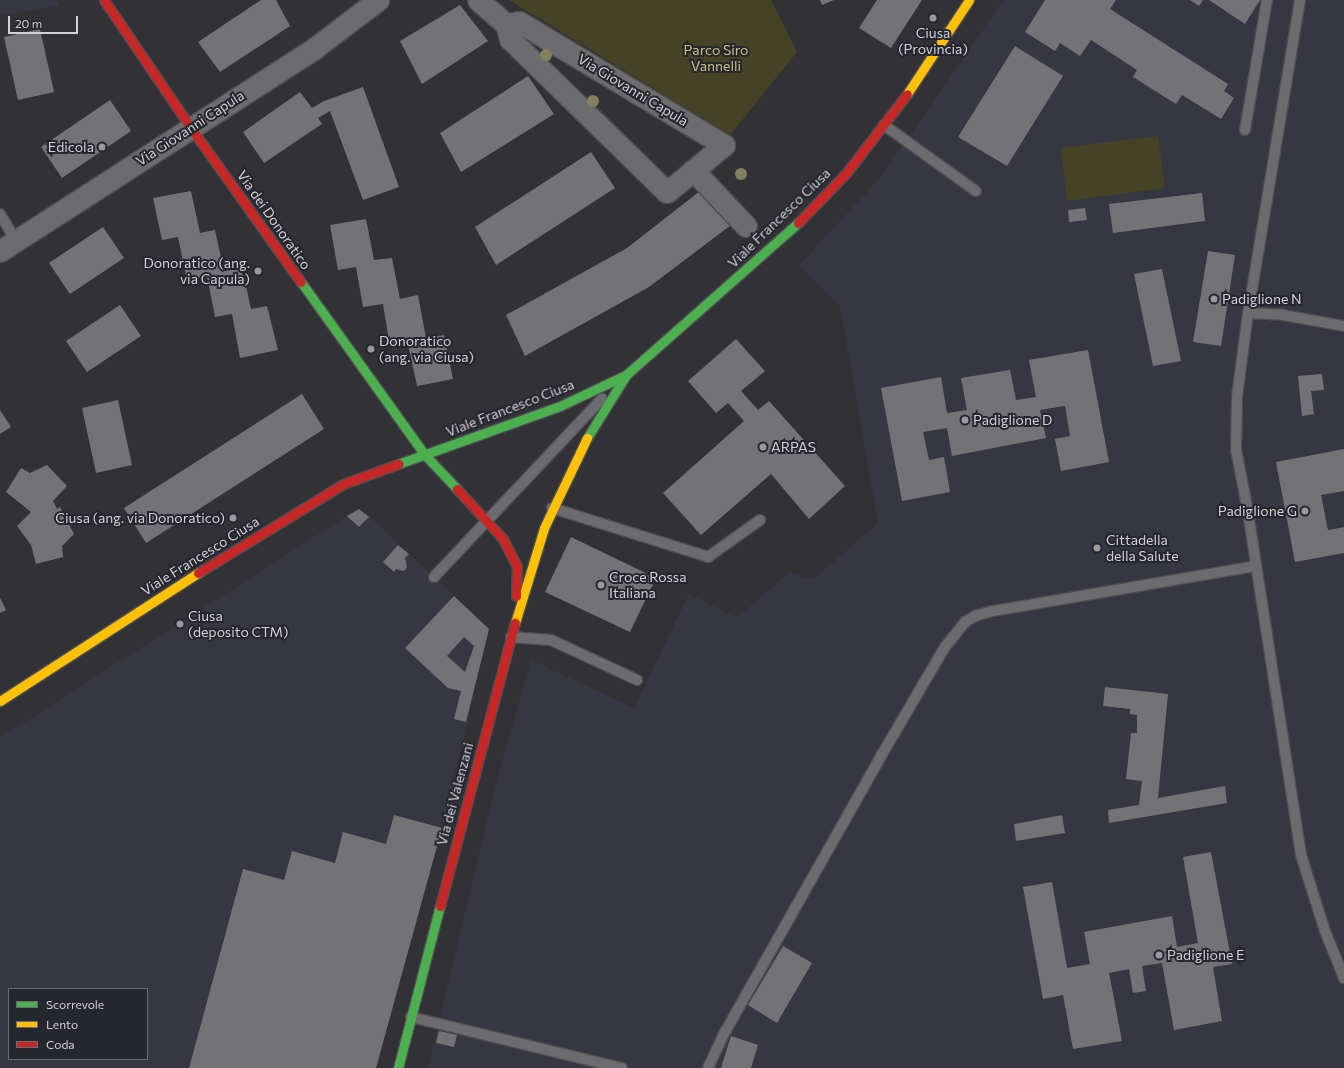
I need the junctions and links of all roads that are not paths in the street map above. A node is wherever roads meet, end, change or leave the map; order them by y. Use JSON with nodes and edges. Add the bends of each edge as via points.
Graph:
{"nodes":[{"id":1,"x":104,"y":0,"type":"edge"},
{"id":2,"x":378,"y":0,"type":"edge"},
{"id":3,"x":478,"y":0,"type":"edge"},
{"id":4,"x":969,"y":0,"type":"edge"},
{"id":5,"x":1267,"y":0,"type":"edge"},
{"id":6,"x":1300,"y":0,"type":"edge"},
{"id":7,"x":506,"y":24,"type":"junction"},
{"id":8,"x":884,"y":126,"type":"junction"},
{"id":9,"x":191,"y":128,"type":"junction"},
{"id":10,"x":1245,"y":130,"type":"dead end"},
{"id":11,"x":693,"y":170,"type":"junction"},
{"id":12,"x":976,"y":191,"type":"dead end"},
{"id":13,"x":0,"y":214,"type":"edge"},
{"id":14,"x":746,"y":226,"type":"dead end"},
{"id":15,"x":8,"y":246,"type":"edge"},
{"id":16,"x":1248,"y":313,"type":"junction"},
{"id":17,"x":1344,"y":326,"type":"edge"},
{"id":18,"x":626,"y":375,"type":"junction"},
{"id":19,"x":425,"y":455,"type":"junction"},
{"id":20,"x":552,"y":508,"type":"junction"},
{"id":21,"x":487,"y":520,"type":"junction"},
{"id":22,"x":760,"y":520,"type":"dead end"},
{"id":23,"x":544,"y":528,"type":"joint"},
{"id":24,"x":1256,"y":566,"type":"junction"},
{"id":25,"x":434,"y":577,"type":"dead end"},
{"id":26,"x":511,"y":637,"type":"junction"},
{"id":27,"x":637,"y":680,"type":"dead end"},
{"id":28,"x":0,"y":701,"type":"edge"},
{"id":29,"x":1344,"y":978,"type":"edge"},
{"id":30,"x":411,"y":1017,"type":"junction"},
{"id":31,"x":398,"y":1068,"type":"edge"},
{"id":32,"x":622,"y":1068,"type":"edge"},
{"id":33,"x":708,"y":1068,"type":"edge"}],
"edges":[{"from":1,"to":9,"type":"street","name":"Via dei Donoratico"},
{"from":2,"to":9,"type":"street","name":"Via Giovanni Capula","via":[[316,47]]},
{"from":3,"to":7,"type":"street","name":"Via Giovanni Capula"},
{"from":4,"to":8,"type":"street","name":"Viale Francesco Ciusa"},
{"from":5,"to":10,"type":"lane"},
{"from":6,"to":16,"type":"lane"},
{"from":7,"to":11,"type":"street","name":"Via Giovanni Capula","via":[[510,39],[667,192]]},
{"from":7,"to":11,"type":"street","name":"Via Giovanni Capula","via":[[519,22],[724,145]]},
{"from":8,"to":12,"type":"lane"},
{"from":8,"to":18,"type":"street","name":"Viale Francesco Ciusa","via":[[815,207]]},
{"from":9,"to":15,"type":"street","name":"Via Giovanni Capula"},
{"from":9,"to":19,"type":"street","name":"Via dei Donoratico"},
{"from":11,"to":14,"type":"street"},
{"from":13,"to":15,"type":"lane"},
{"from":16,"to":17,"type":"lane","via":[[1283,315]]},
{"from":16,"to":24,"type":"lane","via":[[1238,396],[1236,450]]},
{"from":18,"to":19,"type":"street","name":"Viale Francesco Ciusa","via":[[560,406]]},
{"from":18,"to":20,"type":"street","name":"Viale Francesco Ciusa","via":[[583,445]]},
{"from":18,"to":21,"type":"lane","via":[[566,434]]},
{"from":19,"to":21,"type":"street"},
{"from":19,"to":28,"type":"street","name":"Viale Francesco Ciusa","via":[[343,484],[174,588]]},
{"from":20,"to":22,"type":"lane","via":[[708,557]]},
{"from":20,"to":23,"type":"street","name":"Viale Francesco Ciusa"},
{"from":21,"to":25,"type":"lane"},
{"from":21,"to":26,"type":"street","via":[[504,539],[517,567]]},
{"from":23,"to":26,"type":"street","name":"Via dei Valenzani"},
{"from":24,"to":29,"type":"lane","via":[[1301,855],[1325,931]]},
{"from":24,"to":33,"type":"lane","via":[[993,611],[965,622],[945,647],[877,762],[725,1032]]},
{"from":26,"to":27,"type":"lane","via":[[551,640]]},
{"from":26,"to":30,"type":"street","name":"Via dei Valenzani"},
{"from":30,"to":31,"type":"street","name":"Via dei Valenzani"},
{"from":30,"to":32,"type":"lane"}]}
